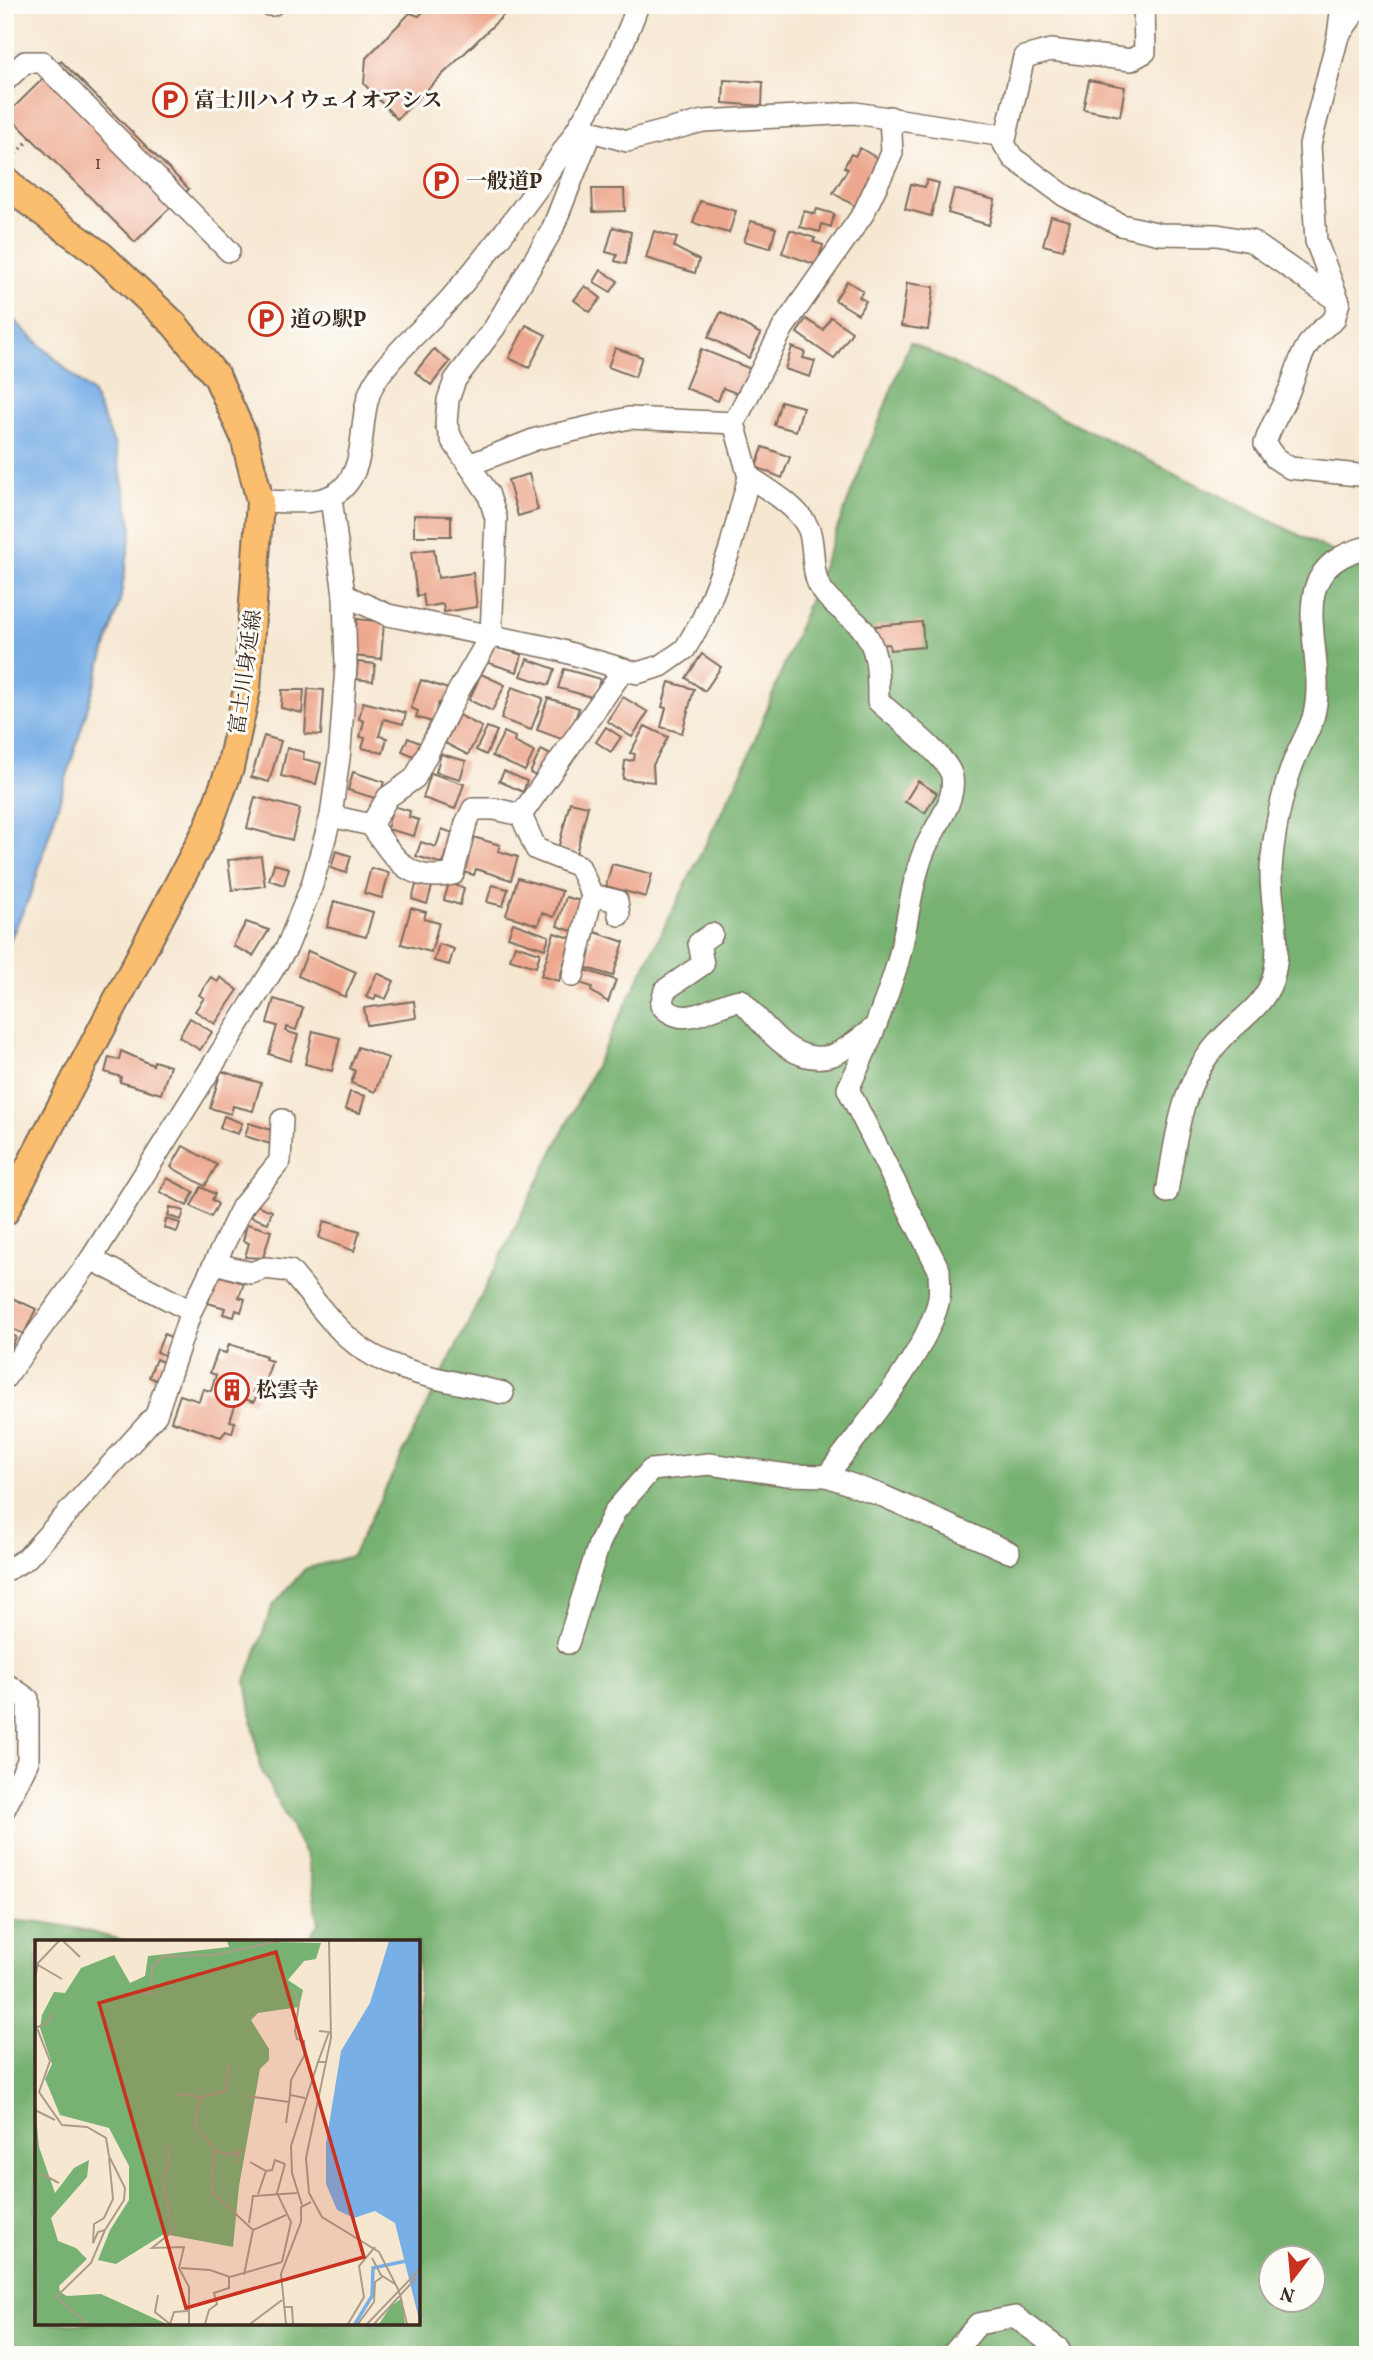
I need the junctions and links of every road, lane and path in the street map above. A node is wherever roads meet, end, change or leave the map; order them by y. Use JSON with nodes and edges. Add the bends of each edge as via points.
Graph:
{"nodes":[{"id":1,"x":639,"y":5,"type":"edge"},
{"id":2,"x":1144,"y":5,"type":"edge"},
{"id":3,"x":1342,"y":5,"type":"edge"},
{"id":4,"x":1360,"y":5,"type":"edge"},
{"id":5,"x":1338,"y":36,"type":"junction"},
{"id":6,"x":5,"y":81,"type":"edge"},
{"id":7,"x":890,"y":117,"type":"junction"},
{"id":8,"x":587,"y":126,"type":"junction"},
{"id":9,"x":31,"y":138,"type":"dead end"},
{"id":10,"x":1004,"y":144,"type":"junction"},
{"id":11,"x":5,"y":163,"type":"edge"},
{"id":12,"x":5,"y":179,"type":"edge"},
{"id":13,"x":229,"y":251,"type":"dead end"},
{"id":14,"x":1339,"y":302,"type":"junction"},
{"id":15,"x":734,"y":423,"type":"junction"},
{"id":16,"x":469,"y":465,"type":"junction"},
{"id":17,"x":1368,"y":476,"type":"edge"},
{"id":18,"x":749,"y":477,"type":"junction"},
{"id":19,"x":331,"y":498,"type":"junction"},
{"id":20,"x":260,"y":502,"type":"junction"},
{"id":21,"x":1368,"y":547,"type":"edge"},
{"id":22,"x":344,"y":595,"type":"junction"},
{"id":23,"x":491,"y":635,"type":"junction"},
{"id":24,"x":624,"y":669,"type":"junction"},
{"id":25,"x":521,"y":815,"type":"junction"},
{"id":26,"x":331,"y":816,"type":"junction"},
{"id":27,"x":371,"y":825,"type":"junction"},
{"id":28,"x":592,"y":895,"type":"junction"},
{"id":29,"x":619,"y":915,"type":"dead end"},
{"id":30,"x":712,"y":934,"type":"dead end"},
{"id":31,"x":573,"y":976,"type":"dead end"},
{"id":32,"x":874,"y":1028,"type":"junction"},
{"id":33,"x":282,"y":1121,"type":"dead end"},
{"id":34,"x":1167,"y":1192,"type":"dead end"},
{"id":35,"x":5,"y":1212,"type":"edge"},
{"id":36,"x":91,"y":1259,"type":"junction"},
{"id":37,"x":215,"y":1263,"type":"junction"},
{"id":38,"x":191,"y":1311,"type":"junction"},
{"id":39,"x":5,"y":1378,"type":"edge"},
{"id":40,"x":503,"y":1393,"type":"dead end"},
{"id":41,"x":827,"y":1476,"type":"junction"},
{"id":42,"x":1009,"y":1552,"type":"dead end"},
{"id":43,"x":5,"y":1571,"type":"edge"},
{"id":44,"x":568,"y":1643,"type":"dead end"},
{"id":45,"x":5,"y":1684,"type":"edge"},
{"id":46,"x":5,"y":1808,"type":"edge"},
{"id":47,"x":1059,"y":2349,"type":"dead end"},
{"id":48,"x":952,"y":2355,"type":"edge"}],
"edges":[{"from":1,"to":8,"type":"street"},
{"from":2,"to":10,"type":"street","via":[[1146,52],[1131,60],[1051,50],[1024,57]]},
{"from":3,"to":5,"type":"street"},
{"from":4,"to":5,"type":"street"},
{"from":5,"to":14,"type":"street","via":[[1310,145],[1316,240]]},
{"from":6,"to":13,"type":"street","via":[[25,62],[42,62]]},
{"from":7,"to":8,"type":"street","via":[[855,113],[703,121],[627,141]]},
{"from":7,"to":10,"type":"street","via":[[998,135]]},
{"from":7,"to":15,"type":"street","via":[[892,153],[863,214],[783,328]]},
{"from":8,"to":16,"type":"street","via":[[552,230],[495,327],[455,380],[446,424]]},
{"from":8,"to":19,"type":"street","via":[[493,247],[377,378],[366,402],[354,472]]},
{"from":9,"to":11,"type":"path"},
{"from":10,"to":14,"type":"street","via":[[1013,158],[1065,195],[1121,225],[1160,234],[1251,241]]},
{"from":12,"to":20,"type":"main road","name":"富士川身延線","via":[[27,201],[101,255],[174,324],[217,377],[244,437]]},
{"from":14,"to":17,"type":"street","via":[[1334,320],[1313,333],[1298,359],[1265,444],[1290,468]]},
{"from":15,"to":16,"type":"street","via":[[628,418],[536,439]]},
{"from":15,"to":18,"type":"street"},
{"from":16,"to":23,"type":"street","via":[[488,493],[496,518]]},
{"from":18,"to":24,"type":"street","via":[[729,552],[703,618],[685,649],[661,666],[637,673]]},
{"from":18,"to":32,"type":"street","via":[[780,496],[808,528],[817,581],[873,645],[878,701],[942,760],[952,776],[948,802],[909,893],[897,963]]},
{"from":19,"to":20,"type":"street"},
{"from":19,"to":22,"type":"street"},
{"from":20,"to":35,"type":"main road","name":"富士川身延線","via":[[247,690],[226,780],[208,827]]},
{"from":21,"to":34,"type":"street","via":[[1331,561],[1318,576],[1312,619],[1318,698],[1292,766],[1271,870],[1278,955],[1272,982],[1257,1007],[1217,1043],[1196,1073],[1181,1110]]},
{"from":22,"to":23,"type":"street","via":[[388,615]]},
{"from":22,"to":26,"type":"street","via":[[343,714]]},
{"from":23,"to":24,"type":"street"},
{"from":23,"to":27,"type":"street","via":[[415,778],[388,797]]},
{"from":24,"to":25,"type":"street"},
{"from":25,"to":27,"type":"street","via":[[495,808],[473,809],[453,874],[436,877],[400,866]]},
{"from":25,"to":28,"type":"street","via":[[537,849],[579,866]]},
{"from":26,"to":27,"type":"street"},
{"from":26,"to":36,"type":"street","via":[[312,885],[287,947]]},
{"from":28,"to":29,"type":"street","via":[[617,901]]},
{"from":28,"to":31,"type":"street"},
{"from":30,"to":32,"type":"street","via":[[699,943],[703,964],[666,990],[661,1005],[668,1013],[694,1018],[741,1000],[792,1052],[812,1059],[835,1055]]},
{"from":32,"to":41,"type":"street","via":[[848,1089],[939,1270],[939,1300],[930,1325],[899,1377]]},
{"from":33,"to":37,"type":"street","via":[[281,1161],[242,1207]]},
{"from":36,"to":38,"type":"street"},
{"from":36,"to":39,"type":"street"},
{"from":37,"to":38,"type":"street"},
{"from":37,"to":40,"type":"street","via":[[251,1273],[265,1268],[290,1271],[365,1350],[402,1367]]},
{"from":38,"to":43,"type":"street","via":[[156,1415],[26,1559]]},
{"from":41,"to":42,"type":"street"},
{"from":41,"to":44,"type":"street","via":[[709,1464],[651,1470],[615,1511],[598,1544]]},
{"from":45,"to":46,"type":"street","via":[[28,1699],[28,1761]]},
{"from":47,"to":48,"type":"street","via":[[1015,2317],[978,2324]]}]}
